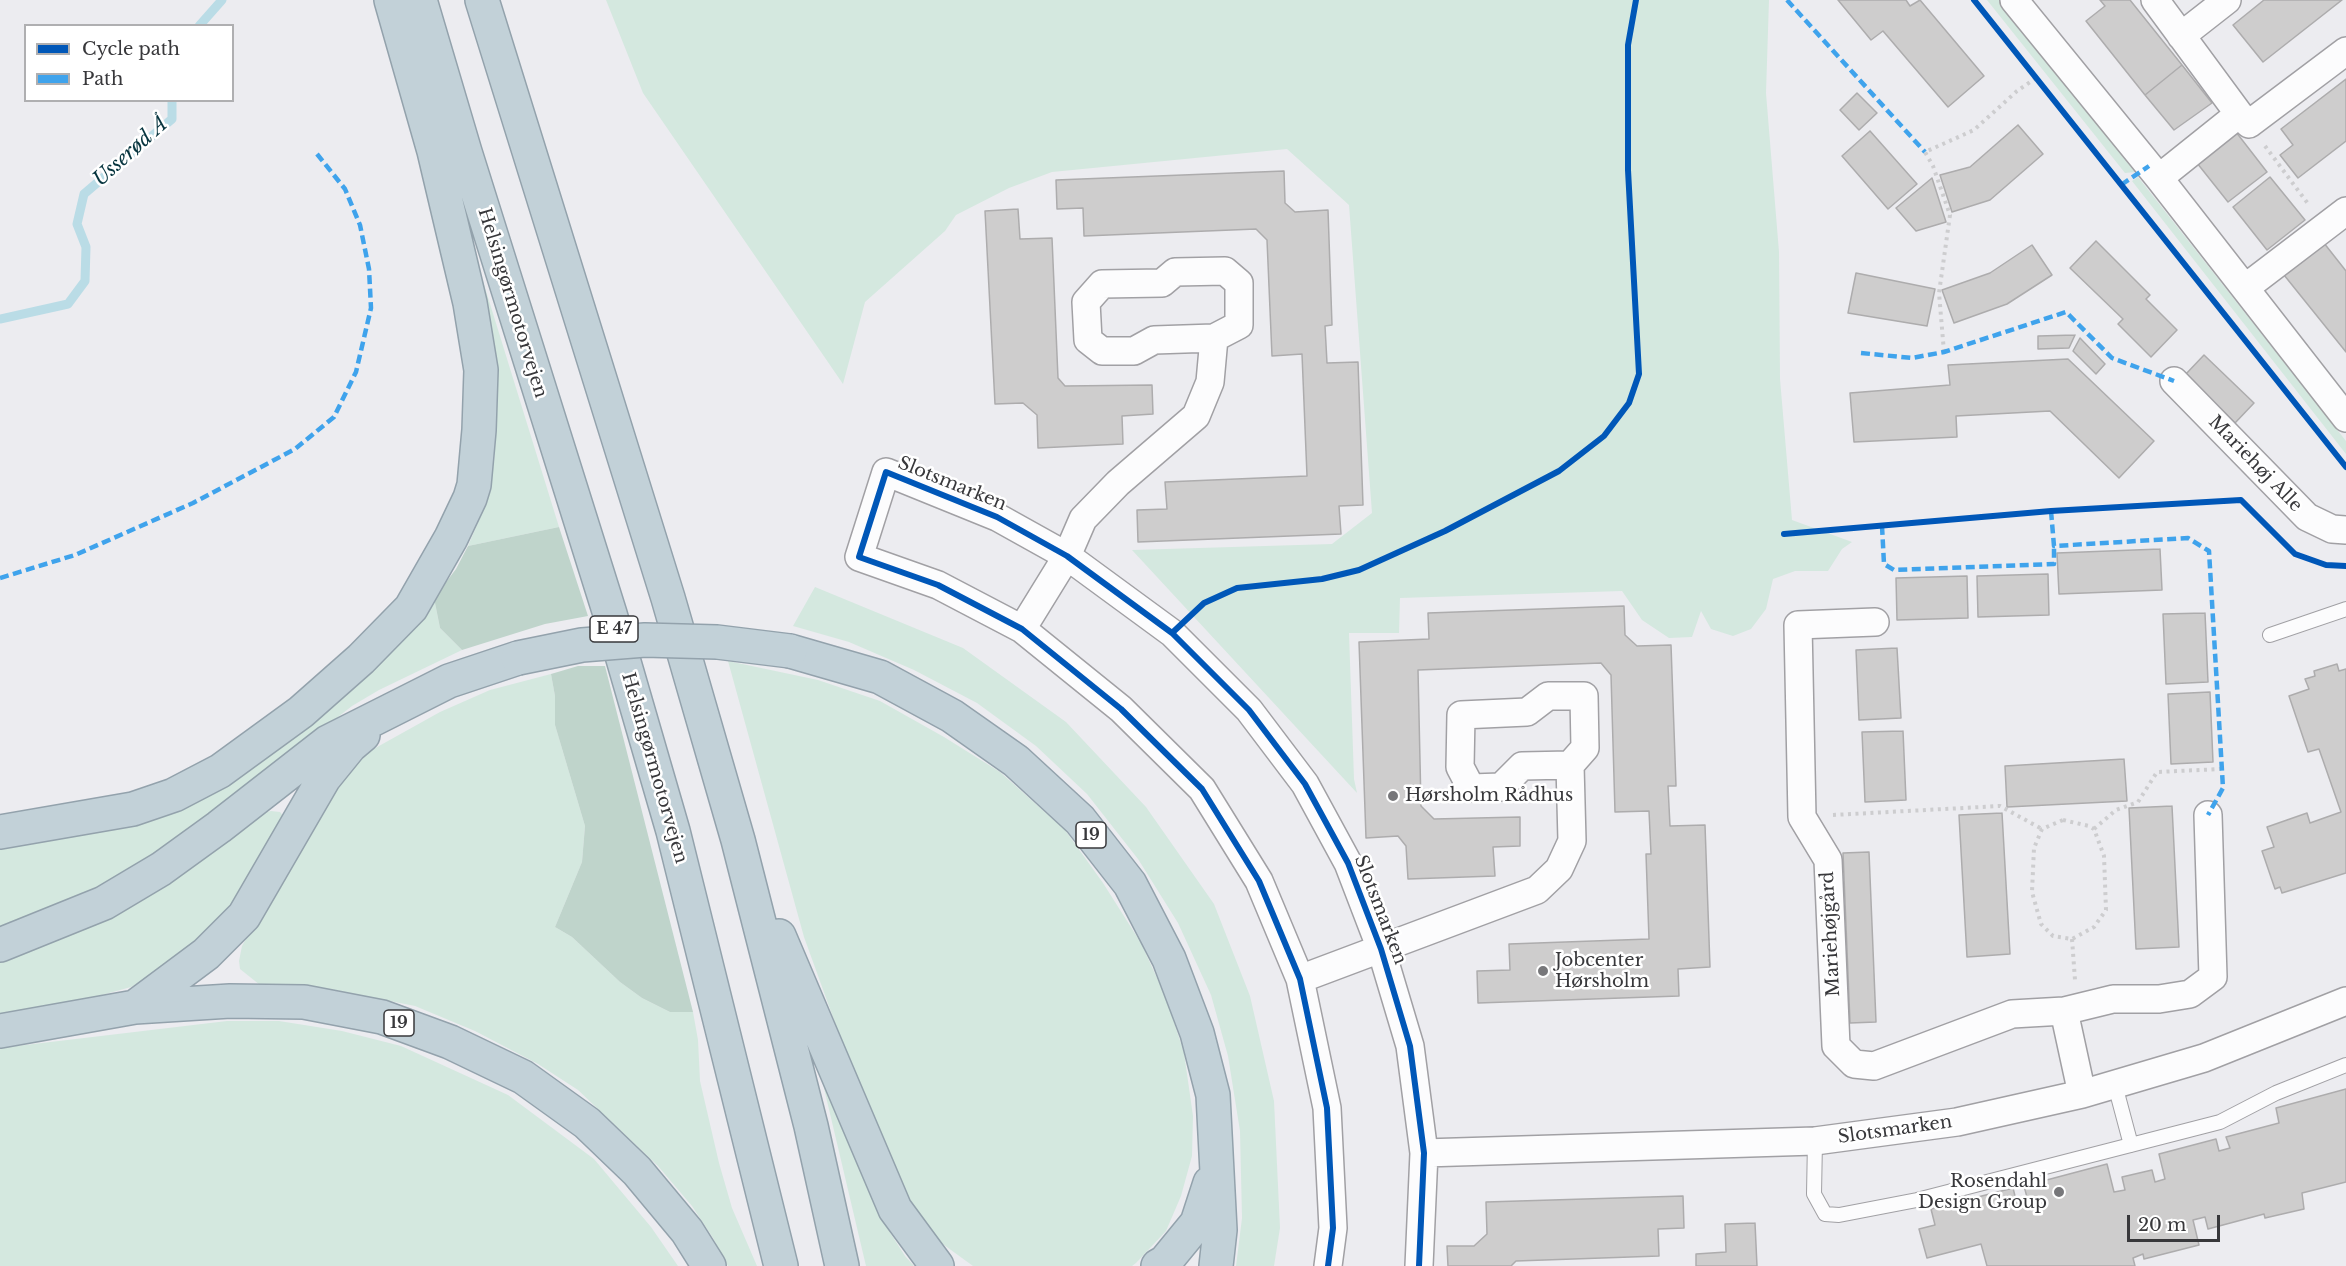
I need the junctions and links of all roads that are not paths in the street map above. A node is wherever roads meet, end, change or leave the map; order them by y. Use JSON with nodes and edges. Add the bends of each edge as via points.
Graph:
{"nodes":[{"id":1,"x":391,"y":0,"type":"edge"},
{"id":2,"x":420,"y":0,"type":"edge"},
{"id":3,"x":482,"y":0,"type":"edge"},
{"id":4,"x":2014,"y":0,"type":"edge"},
{"id":5,"x":2155,"y":0,"type":"edge"},
{"id":6,"x":2228,"y":0,"type":"edge"},
{"id":7,"x":2181,"y":36,"type":"junction"},
{"id":8,"x":2346,"y":51,"type":"edge"},
{"id":9,"x":2244,"y":119,"type":"junction"},
{"id":10,"x":2159,"y":178,"type":"junction"},
{"id":11,"x":2336,"y":219,"type":"edge"},
{"id":12,"x":2245,"y":288,"type":"junction"},
{"id":13,"x":1214,"y":338,"type":"junction"},
{"id":14,"x":2174,"y":381,"type":"dead end"},
{"id":15,"x":2346,"y":418,"type":"edge"},
{"id":16,"x":2346,"y":530,"type":"edge"},
{"id":17,"x":1067,"y":556,"type":"junction"},
{"id":18,"x":2346,"y":609,"type":"edge"},
{"id":19,"x":1875,"y":622,"type":"dead end"},
{"id":20,"x":1022,"y":629,"type":"junction"},
{"id":21,"x":2270,"y":635,"type":"dead end"},
{"id":22,"x":393,"y":708,"type":"junction"},
{"id":23,"x":1570,"y":765,"type":"junction"},
{"id":24,"x":2208,"y":814,"type":"dead end"},
{"id":25,"x":0,"y":831,"type":"edge"},
{"id":26,"x":738,"y":840,"type":"junction"},
{"id":27,"x":0,"y":945,"type":"edge"},
{"id":28,"x":1382,"y":949,"type":"junction"},
{"id":29,"x":1300,"y":979,"type":"junction"},
{"id":30,"x":2346,"y":1001,"type":"edge"},
{"id":31,"x":135,"y":1007,"type":"junction"},
{"id":32,"x":2070,"y":1009,"type":"junction"},
{"id":33,"x":0,"y":1030,"type":"edge"},
{"id":34,"x":2346,"y":1065,"type":"edge"},
{"id":35,"x":2115,"y":1085,"type":"junction"},
{"id":36,"x":2082,"y":1094,"type":"junction"},
{"id":37,"x":1815,"y":1141,"type":"junction"},
{"id":38,"x":2131,"y":1145,"type":"junction"},
{"id":39,"x":1424,"y":1153,"type":"junction"},
{"id":40,"x":1216,"y":1164,"type":"junction"},
{"id":41,"x":709,"y":1266,"type":"edge"},
{"id":42,"x":781,"y":1266,"type":"edge"},
{"id":43,"x":842,"y":1266,"type":"edge"},
{"id":44,"x":937,"y":1266,"type":"edge"},
{"id":45,"x":1158,"y":1266,"type":"edge"},
{"id":46,"x":1216,"y":1266,"type":"edge"},
{"id":47,"x":1328,"y":1266,"type":"edge"},
{"id":48,"x":1419,"y":1266,"type":"edge"}],
"edges":[{"from":1,"to":25,"type":"highway","via":[[434,151],[470,303],[481,370],[479,430],[470,498],[411,608],[362,659],[301,712],[220,771],[174,795],[133,809]]},
{"from":2,"to":42,"type":"highway","name":"Helsingørmotorvejen","number":"E 47","via":[[673,831]]},
{"from":3,"to":26,"type":"highway","via":[[668,598]]},
{"from":4,"to":10,"type":"street"},
{"from":5,"to":7,"type":"street"},
{"from":6,"to":7,"type":"street"},
{"from":7,"to":9,"type":"street"},
{"from":8,"to":9,"type":"street"},
{"from":9,"to":10,"type":"street"},
{"from":10,"to":12,"type":"street"},
{"from":11,"to":12,"type":"street"},
{"from":12,"to":15,"type":"street"},
{"from":13,"to":13,"type":"street","via":[[1154,340],[1134,351],[1102,351],[1088,340],[1086,302],[1102,285],[1162,284],[1175,272],[1225,271],[1239,283],[1239,325]]},
{"from":13,"to":17,"type":"street","via":[[1210,382],[1196,416],[1118,483],[1083,519]]},
{"from":14,"to":16,"type":"street","name":"Mariehøj Alle","via":[[2307,517],[2332,530]]},
{"from":17,"to":20,"type":"street"},
{"from":17,"to":20,"type":"street","name":"Slotsmarken","via":[[997,517],[886,472],[859,557],[938,585]]},
{"from":17,"to":28,"type":"street","name":"Slotsmarken","via":[[1172,633],[1249,710],[1310,794],[1348,863]]},
{"from":18,"to":21,"type":"lane"},
{"from":19,"to":32,"type":"street","name":"Mariehøjgård","via":[[1798,625],[1802,817],[1828,860],[1836,1046],[1854,1064],[1874,1066],[2012,1014]]},
{"from":20,"to":29,"type":"street","name":"Slotsmarken","via":[[1120,708],[1202,789],[1259,881]]},
{"from":22,"to":27,"type":"highway","number":"19","via":[[328,742],[161,869],[104,903]]},
{"from":22,"to":31,"type":"highway","via":[[351,746],[324,778],[244,916],[206,954]]},
{"from":22,"to":40,"type":"highway","number":"19","bridge":true,"via":[[448,681],[518,658],[582,645],[645,640],[717,642],[790,651],[880,677],[952,716],[1016,761],[1080,820],[1130,885],[1169,959],[1197,1033],[1213,1095]]},
{"from":23,"to":23,"type":"street","via":[[1522,766],[1501,787],[1471,788],[1460,767],[1461,715],[1527,712],[1548,696],[1584,696],[1585,748]]},
{"from":23,"to":28,"type":"street","name":"Slotsmarken","via":[[1572,841],[1559,869],[1537,890]]},
{"from":24,"to":32,"type":"street","name":"Mariehøjgård","via":[[2213,977],[2190,994],[2113,999]]},
{"from":26,"to":43,"type":"highway","via":[[811,1126]]},
{"from":26,"to":44,"type":"highway","via":[[895,1209]]},
{"from":28,"to":29,"type":"street","name":"Slotsmarken"},
{"from":28,"to":39,"type":"street","name":"Slotsmarken","via":[[1410,1046]]},
{"from":29,"to":47,"type":"street","name":"Slotsmarken","via":[[1327,1108],[1333,1228]]},
{"from":30,"to":35,"type":"street","name":"Slotsmarken","via":[[2204,1058]]},
{"from":31,"to":33,"type":"highway","number":"19"},
{"from":31,"to":41,"type":"highway","number":"19","via":[[230,1001],[304,1002],[382,1017],[450,1042],[523,1077],[587,1123],[637,1171],[687,1231]]},
{"from":32,"to":36,"type":"street"},
{"from":34,"to":38,"type":"lane","via":[[2276,1093],[2220,1122]]},
{"from":35,"to":36,"type":"street","name":"Slotsmarken"},
{"from":35,"to":38,"type":"lane"},
{"from":36,"to":37,"type":"street","name":"Slotsmarken","via":[[1957,1122]]},
{"from":37,"to":38,"type":"lane","via":[[1814,1194],[1825,1214],[1839,1215],[1917,1200]]},
{"from":37,"to":39,"type":"street","name":"Slotsmarken"},
{"from":39,"to":48,"type":"street","name":"Slotsmarken"},
{"from":40,"to":45,"type":"highway","via":[[1197,1223]]},
{"from":40,"to":46,"type":"highway","number":"19","via":[[1220,1230]]}]}
